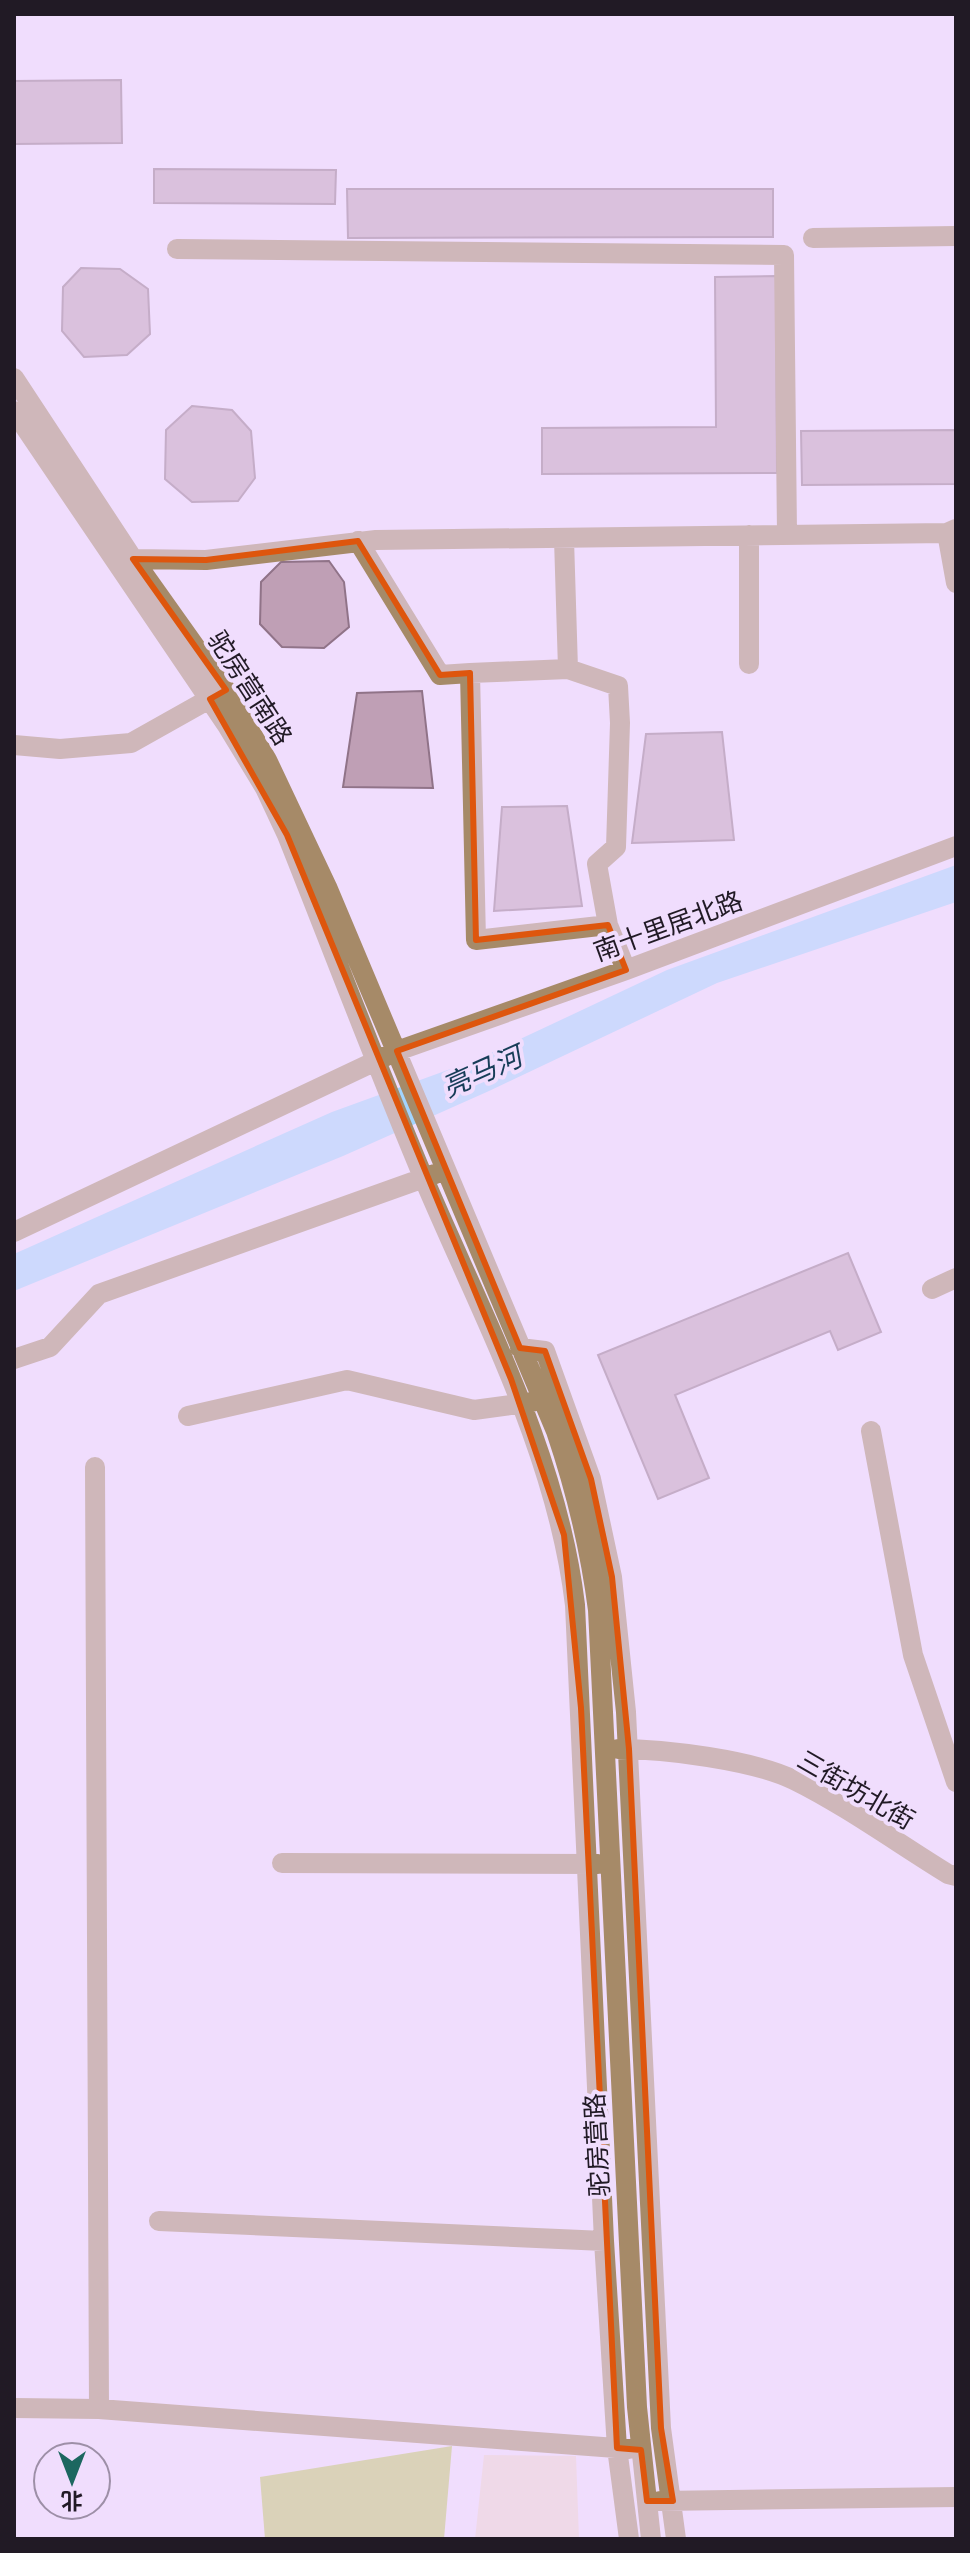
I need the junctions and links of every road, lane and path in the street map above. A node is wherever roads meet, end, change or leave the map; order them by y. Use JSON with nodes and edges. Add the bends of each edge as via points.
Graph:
{"nodes":[{"id":1,"x":956,"y":236,"type":"edge"},
{"id":2,"x":813,"y":238,"type":"dead end"},
{"id":3,"x":177,"y":249,"type":"dead end"},
{"id":4,"x":14,"y":378,"type":"edge"},
{"id":5,"x":14,"y":411,"type":"edge"},
{"id":6,"x":952,"y":531,"type":"edge"},
{"id":7,"x":787,"y":534,"type":"junction"},
{"id":8,"x":749,"y":535,"type":"junction"},
{"id":9,"x":564,"y":539,"type":"junction"},
{"id":10,"x":367,"y":540,"type":"junction"},
{"id":11,"x":133,"y":559,"type":"junction"},
{"id":12,"x":956,"y":583,"type":"edge"},
{"id":13,"x":749,"y":664,"type":"dead end"},
{"id":14,"x":568,"y":669,"type":"junction"},
{"id":15,"x":470,"y":673,"type":"junction"},
{"id":16,"x":218,"y":695,"type":"junction"},
{"id":17,"x":14,"y":745,"type":"edge"},
{"id":18,"x":956,"y":846,"type":"edge"},
{"id":19,"x":608,"y":925,"type":"junction"},
{"id":20,"x":626,"y":970,"type":"junction"},
{"id":21,"x":397,"y":1051,"type":"junction"},
{"id":22,"x":376,"y":1060,"type":"junction"},
{"id":23,"x":447,"y":1169,"type":"junction"},
{"id":24,"x":424,"y":1179,"type":"junction"},
{"id":25,"x":14,"y":1232,"type":"edge"},
{"id":26,"x":956,"y":1278,"type":"edge"},
{"id":27,"x":932,"y":1289,"type":"dead end"},
{"id":28,"x":520,"y":1348,"type":"junction"},
{"id":29,"x":14,"y":1359,"type":"edge"},
{"id":30,"x":543,"y":1400,"type":"junction"},
{"id":31,"x":521,"y":1404,"type":"junction"},
{"id":32,"x":188,"y":1416,"type":"dead end"},
{"id":33,"x":871,"y":1431,"type":"dead end"},
{"id":34,"x":95,"y":1467,"type":"dead end"},
{"id":35,"x":606,"y":1748,"type":"junction"},
{"id":36,"x":582,"y":1749,"type":"junction"},
{"id":37,"x":629,"y":1749,"type":"junction"},
{"id":38,"x":956,"y":1782,"type":"edge"},
{"id":39,"x":282,"y":1863,"type":"dead end"},
{"id":40,"x":585,"y":1864,"type":"junction"},
{"id":41,"x":609,"y":1864,"type":"junction"},
{"id":42,"x":956,"y":1876,"type":"edge"},
{"id":43,"x":159,"y":2221,"type":"dead end"},
{"id":44,"x":604,"y":2241,"type":"junction"},
{"id":45,"x":14,"y":2408,"type":"edge"},
{"id":46,"x":99,"y":2409,"type":"junction"},
{"id":47,"x":617,"y":2448,"type":"junction"},
{"id":48,"x":641,"y":2450,"type":"junction"},
{"id":49,"x":956,"y":2497,"type":"edge"},
{"id":50,"x":647,"y":2501,"type":"junction"},
{"id":51,"x":673,"y":2501,"type":"junction"},
{"id":52,"x":629,"y":2537,"type":"edge"},
{"id":53,"x":651,"y":2539,"type":"edge"},
{"id":54,"x":676,"y":2539,"type":"edge"}],
"edges":[{"from":1,"to":2,"type":"street"},
{"from":3,"to":7,"type":"street","via":[[784,255]]},
{"from":4,"to":11,"type":"street","name":"驼房营南路"},
{"from":5,"to":16,"type":"street","name":"驼房营南路"},
{"from":6,"to":7,"type":"street"},
{"from":6,"to":12,"type":"street"},
{"from":7,"to":8,"type":"street"},
{"from":8,"to":9,"type":"street"},
{"from":8,"to":13,"type":"street"},
{"from":9,"to":10,"type":"street"},
{"from":9,"to":14,"type":"street"},
{"from":10,"to":11,"type":"street","via":[[206,560]]},
{"from":10,"to":15,"type":"street","via":[[440,675]]},
{"from":11,"to":16,"type":"street","name":"驼房营南路"},
{"from":14,"to":15,"type":"street"},
{"from":14,"to":19,"type":"street","via":[[618,686],[616,847],[597,864]]},
{"from":15,"to":19,"type":"street","via":[[476,940]]},
{"from":16,"to":17,"type":"street","via":[[131,743],[60,749]]},
{"from":16,"to":21,"type":"street","name":"驼房营南路","via":[[267,760]]},
{"from":16,"to":22,"type":"street","name":"驼房营南路","via":[[287,835]]},
{"from":18,"to":20,"type":"street","name":"南十里居北路"},
{"from":19,"to":20,"type":"street"},
{"from":20,"to":21,"type":"street","name":"南十里居北路"},
{"from":21,"to":22,"type":"street","name":"南十里居北路"},
{"from":21,"to":23,"type":"street","name":"驼房营南路"},
{"from":22,"to":24,"type":"street","name":"驼房营南路"},
{"from":22,"to":25,"type":"street","name":"南十里居北路"},
{"from":23,"to":24,"type":"street"},
{"from":23,"to":28,"type":"street","name":"驼房营南路"},
{"from":24,"to":29,"type":"street","via":[[99,1294],[50,1347]]},
{"from":24,"to":31,"type":"street","name":"驼房营南路"},
{"from":26,"to":27,"type":"street"},
{"from":28,"to":30,"type":"street","name":"驼房营南路"},
{"from":28,"to":37,"type":"street","via":[[545,1351],[591,1479],[612,1577]]},
{"from":30,"to":31,"type":"street"},
{"from":30,"to":35,"type":"street","name":"驼房营路","via":[[570,1472],[588,1545],[598,1610]]},
{"from":31,"to":32,"type":"street","via":[[474,1410],[347,1380]]},
{"from":31,"to":36,"type":"street","name":"驼房营路","via":[[554,1499],[570,1567]]},
{"from":33,"to":38,"type":"street","via":[[913,1655]]},
{"from":34,"to":46,"type":"street"},
{"from":35,"to":36,"type":"street","name":"三街坊北街"},
{"from":35,"to":37,"type":"street","name":"三街坊北街"},
{"from":35,"to":41,"type":"street","name":"驼房营路"},
{"from":36,"to":40,"type":"street","name":"驼房营路"},
{"from":37,"to":42,"type":"street","name":"三街坊北街","via":[[749,1766],[793,1779]]},
{"from":37,"to":51,"type":"street","via":[[661,2428]]},
{"from":39,"to":40,"type":"street"},
{"from":40,"to":41,"type":"street"},
{"from":40,"to":44,"type":"street","name":"驼房营路"},
{"from":41,"to":48,"type":"street","name":"驼房营路"},
{"from":43,"to":44,"type":"street"},
{"from":44,"to":47,"type":"street","name":"驼房营路"},
{"from":45,"to":46,"type":"street"},
{"from":46,"to":47,"type":"street"},
{"from":47,"to":48,"type":"street"},
{"from":47,"to":52,"type":"street","name":"驼房营路"},
{"from":48,"to":50,"type":"street","name":"驼房营路"},
{"from":49,"to":51,"type":"street"},
{"from":50,"to":51,"type":"street"},
{"from":50,"to":53,"type":"street","name":"驼房营路"},
{"from":51,"to":54,"type":"street"}]}
